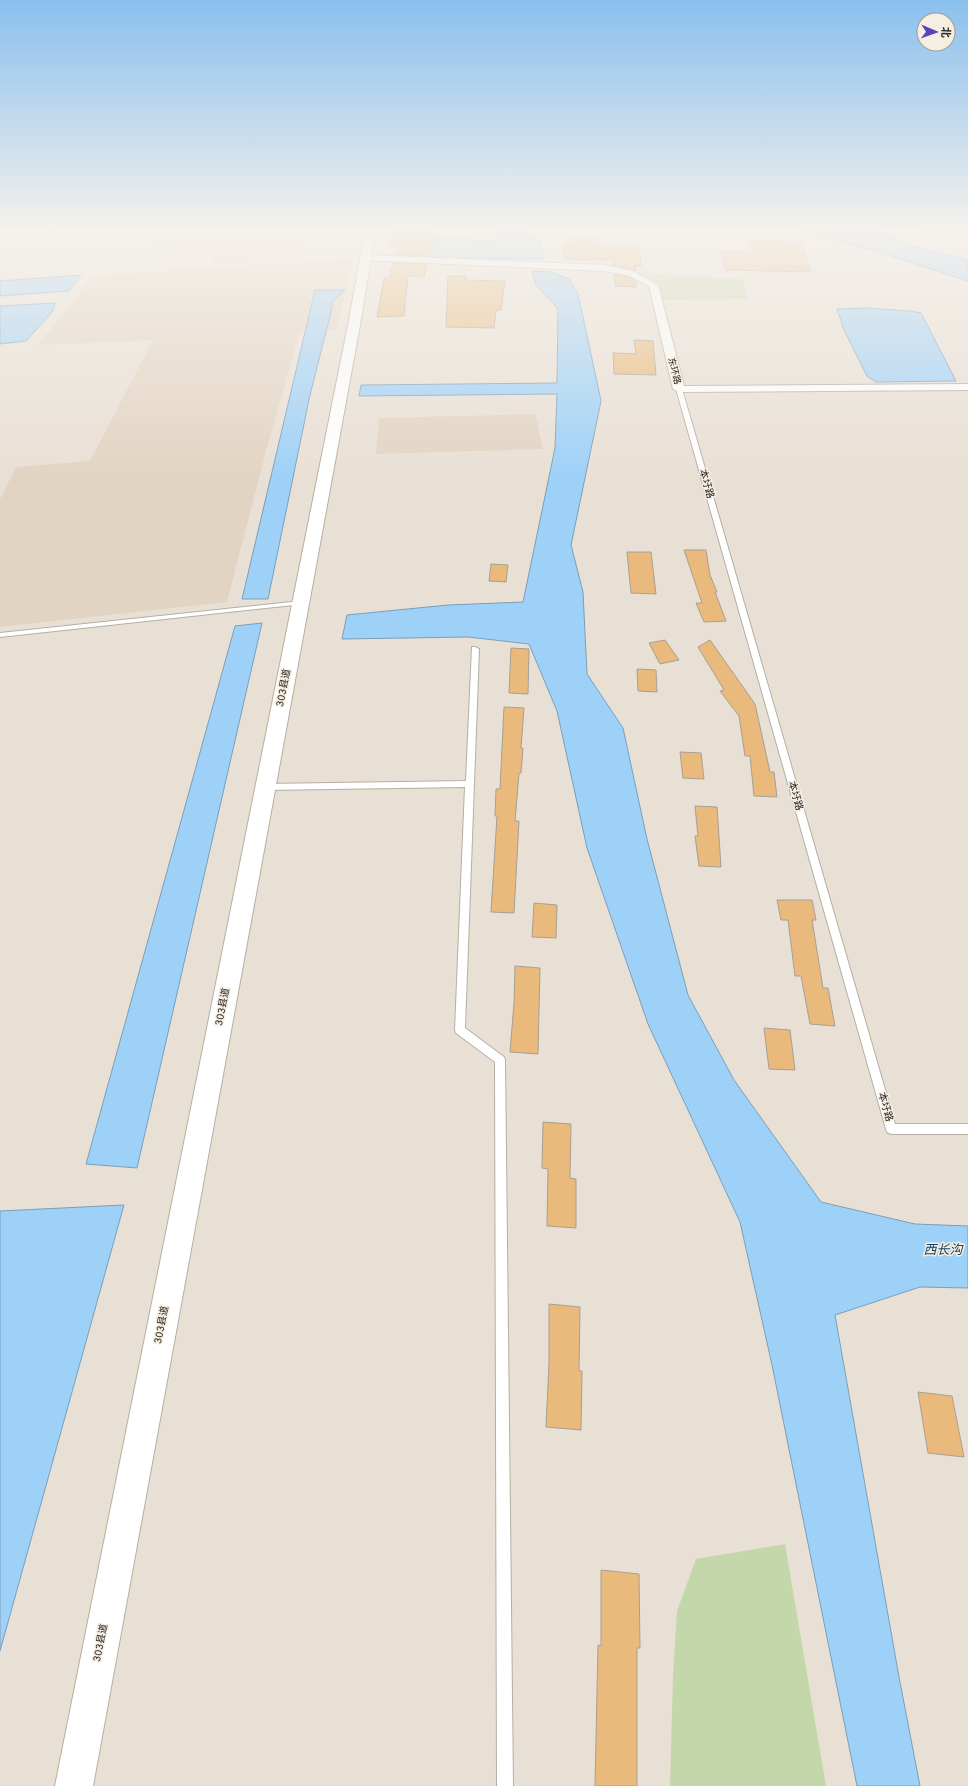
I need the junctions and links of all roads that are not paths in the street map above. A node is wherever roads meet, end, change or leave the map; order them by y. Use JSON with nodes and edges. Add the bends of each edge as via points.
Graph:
{"nodes":[{"id":1,"x":356,"y":310,"type":"edge"},
{"id":2,"x":659,"y":310,"type":"edge"},
{"id":3,"x":968,"y":387,"type":"edge"},
{"id":4,"x":679,"y":389,"type":"junction"},
{"id":5,"x":300,"y":603,"type":"junction"},
{"id":6,"x":0,"y":635,"type":"edge"},
{"id":7,"x":475,"y":649,"type":"dead end"},
{"id":8,"x":469,"y":784,"type":"junction"},
{"id":9,"x":265,"y":787,"type":"junction"},
{"id":10,"x":968,"y":1129,"type":"edge"},
{"id":11,"x":74,"y":1786,"type":"edge"},
{"id":12,"x":505,"y":1786,"type":"edge"}],
"edges":[{"from":1,"to":5,"type":"main road","name":"303县道"},
{"from":2,"to":4,"type":"street","name":"东环路"},
{"from":3,"to":4,"type":"street","name":"东环路"},
{"from":4,"to":10,"type":"lane","name":"本圩路","via":[[891,1128]]},
{"from":5,"to":6,"type":"lane"},
{"from":5,"to":9,"type":"main road","name":"303县道"},
{"from":7,"to":8,"type":"lane"},
{"from":8,"to":9,"type":"lane"},
{"from":8,"to":12,"type":"lane","via":[[460,1030],[500,1060]]},
{"from":9,"to":11,"type":"main road","name":"303县道"}]}
